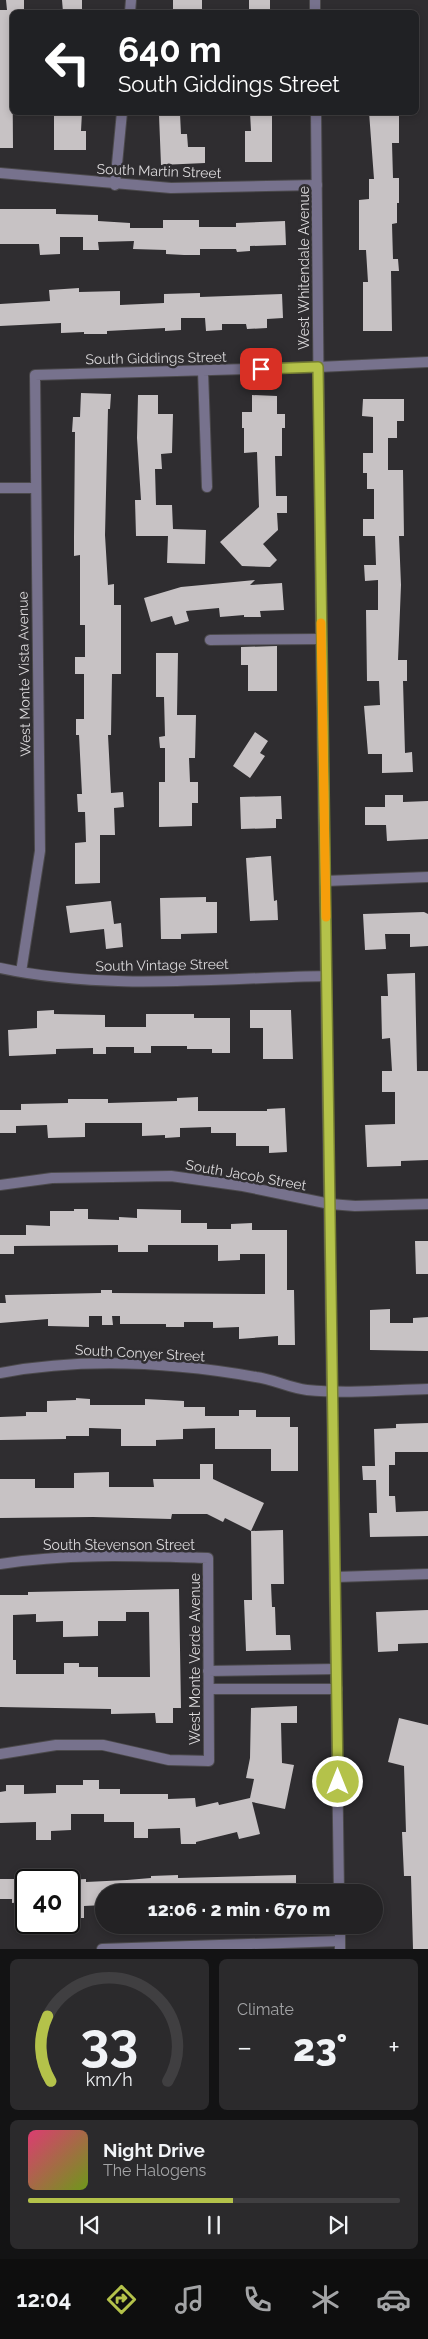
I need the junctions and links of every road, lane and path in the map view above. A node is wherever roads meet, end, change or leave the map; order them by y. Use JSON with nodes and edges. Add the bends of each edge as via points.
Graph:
{"nodes":[{"id":1,"x":122,"y":115,"type":"edge"},
{"id":2,"x":316,"y":115,"type":"edge"},
{"id":3,"x":0,"y":173,"type":"edge"},
{"id":4,"x":115,"y":185,"type":"junction"},
{"id":5,"x":317,"y":185,"type":"junction"},
{"id":6,"x":428,"y":362,"type":"edge"},
{"id":7,"x":318,"y":367,"type":"junction"},
{"id":8,"x":203,"y":371,"type":"junction"},
{"id":9,"x":35,"y":375,"type":"joint"},
{"id":10,"x":207,"y":487,"type":"dead end"},
{"id":11,"x":0,"y":488,"type":"edge"},
{"id":12,"x":36,"y":488,"type":"junction"},
{"id":13,"x":321,"y":639,"type":"junction"},
{"id":14,"x":210,"y":640,"type":"dead end"},
{"id":15,"x":428,"y":877,"type":"edge"},
{"id":16,"x":325,"y":881,"type":"junction"},
{"id":17,"x":0,"y":968,"type":"edge"},
{"id":18,"x":21,"y":972,"type":"junction"},
{"id":19,"x":326,"y":976,"type":"junction"},
{"id":20,"x":0,"y":1185,"type":"edge"},
{"id":21,"x":330,"y":1204,"type":"junction"},
{"id":22,"x":428,"y":1204,"type":"edge"},
{"id":23,"x":0,"y":1373,"type":"edge"},
{"id":24,"x":428,"y":1389,"type":"edge"},
{"id":25,"x":332,"y":1392,"type":"junction"},
{"id":26,"x":208,"y":1558,"type":"joint"},
{"id":27,"x":0,"y":1564,"type":"edge"},
{"id":28,"x":428,"y":1574,"type":"edge"},
{"id":29,"x":336,"y":1577,"type":"junction"},
{"id":30,"x":336,"y":1669,"type":"junction"},
{"id":31,"x":208,"y":1671,"type":"junction"},
{"id":32,"x":208,"y":1689,"type":"junction"},
{"id":33,"x":337,"y":1689,"type":"junction"},
{"id":34,"x":0,"y":1754,"type":"edge"},
{"id":35,"x":339,"y":1884,"type":"edge"},
{"id":36,"x":340,"y":1945,"type":"edge"},
{"id":37,"x":102,"y":1949,"type":"edge"}],
"edges":[{"from":1,"to":4,"type":"street"},
{"from":2,"to":5,"type":"street","name":"West Whitendale Avenue"},
{"from":3,"to":4,"type":"street","name":"South Martin Street"},
{"from":4,"to":5,"type":"street","name":"South Martin Street","via":[[171,188]]},
{"from":5,"to":7,"type":"street","name":"West Whitendale Avenue"},
{"from":6,"to":7,"type":"street","name":"South Giddings Street"},
{"from":7,"to":8,"type":"street","name":"South Giddings Street"},
{"from":7,"to":13,"type":"street","name":"West Whitendale Avenue"},
{"from":8,"to":9,"type":"street","name":"South Giddings Street"},
{"from":8,"to":10,"type":"street"},
{"from":9,"to":12,"type":"street","name":"West Monte Vista Avenue"},
{"from":11,"to":12,"type":"street"},
{"from":12,"to":18,"type":"street","name":"West Monte Vista Avenue","via":[[40,851]]},
{"from":13,"to":14,"type":"street"},
{"from":13,"to":16,"type":"street","name":"West Whitendale Avenue"},
{"from":15,"to":16,"type":"street"},
{"from":16,"to":19,"type":"street","name":"West Whitendale Avenue"},
{"from":17,"to":18,"type":"street","name":"South Vintage Street"},
{"from":18,"to":19,"type":"street","name":"South Vintage Street","via":[[70,979],[124,980]]},
{"from":19,"to":21,"type":"street","name":"West Whitendale Avenue"},
{"from":20,"to":21,"type":"street","name":"South Jacob Street","via":[[52,1178],[171,1176]]},
{"from":21,"to":22,"type":"street","name":"South Jacob Street"},
{"from":21,"to":25,"type":"street","name":"West Whitendale Avenue"},
{"from":23,"to":25,"type":"street","name":"South Conyer Street","via":[[105,1362],[185,1366],[259,1377],[299,1389]]},
{"from":24,"to":25,"type":"street","name":"South Conyer Street"},
{"from":25,"to":29,"type":"street","name":"West Whitendale Avenue"},
{"from":26,"to":27,"type":"street","name":"South Stevenson Street","via":[[120,1555],[31,1559]]},
{"from":26,"to":31,"type":"street","name":"West Monte Verde Avenue"},
{"from":28,"to":29,"type":"street"},
{"from":29,"to":30,"type":"street","name":"West Whitendale Avenue"},
{"from":30,"to":31,"type":"street"},
{"from":30,"to":33,"type":"street","name":"West Whitendale Avenue"},
{"from":31,"to":32,"type":"street","name":"West Monte Verde Avenue"},
{"from":32,"to":33,"type":"street"},
{"from":32,"to":34,"type":"street","name":"West Monte Verde Avenue","via":[[209,1761],[169,1760],[103,1744],[56,1745]]},
{"from":33,"to":35,"type":"street","name":"West Whitendale Avenue"},
{"from":36,"to":37,"type":"street"}]}
